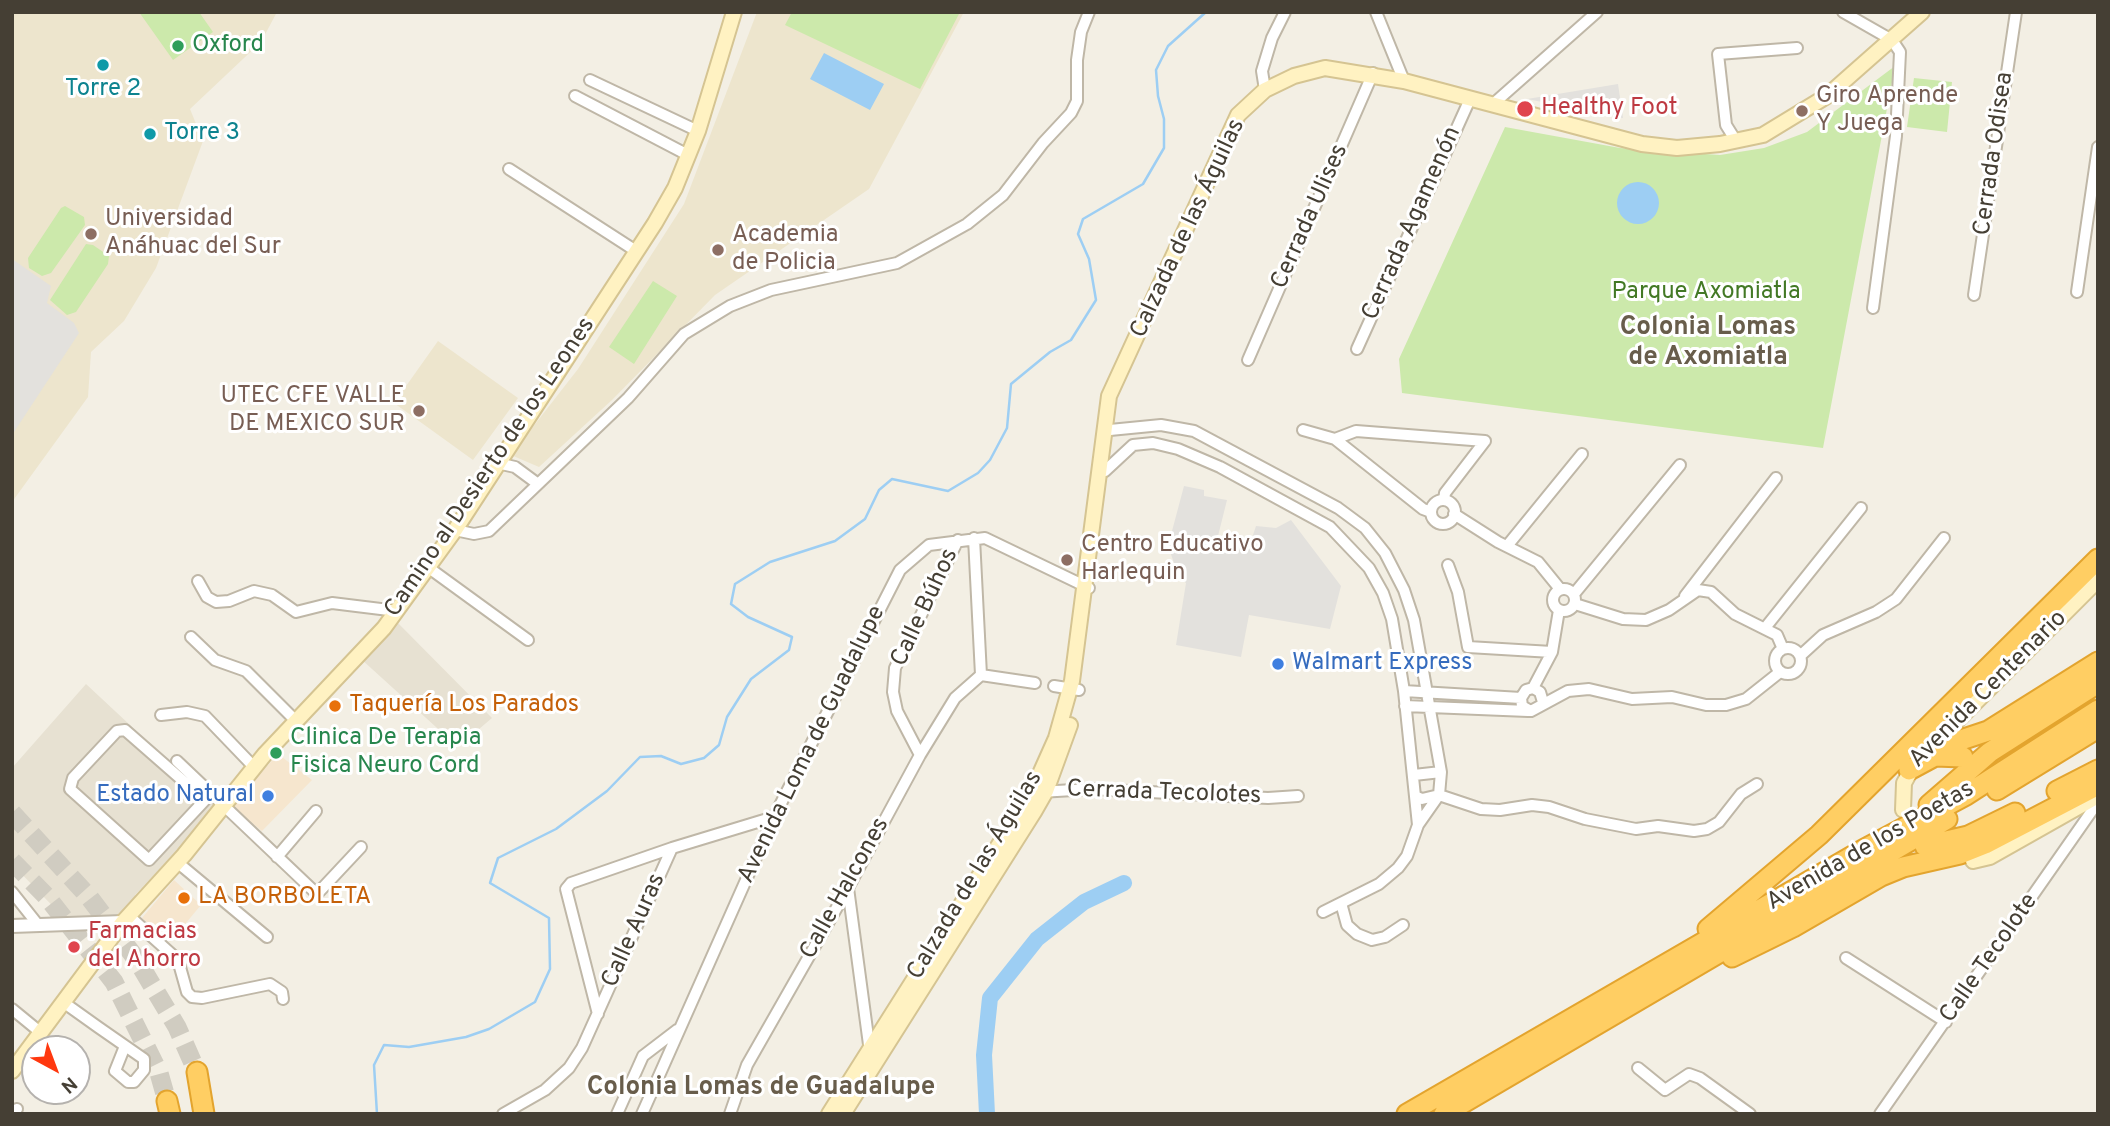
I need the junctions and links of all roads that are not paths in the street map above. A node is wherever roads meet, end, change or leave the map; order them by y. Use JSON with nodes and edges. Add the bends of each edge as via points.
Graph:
{"nodes":[{"id":1,"x":734,"y":12,"type":"edge"},
{"id":2,"x":1089,"y":12,"type":"edge"},
{"id":3,"x":1285,"y":12,"type":"edge"},
{"id":4,"x":1376,"y":12,"type":"edge"},
{"id":5,"x":1597,"y":12,"type":"edge"},
{"id":6,"x":1843,"y":12,"type":"edge"},
{"id":7,"x":1922,"y":12,"type":"edge"},
{"id":8,"x":2016,"y":12,"type":"edge"},
{"id":9,"x":1892,"y":40,"type":"junction"},
{"id":10,"x":1797,"y":48,"type":"dead end"},
{"id":11,"x":1373,"y":74,"type":"junction"},
{"id":12,"x":590,"y":80,"type":"dead end"},
{"id":13,"x":1404,"y":81,"type":"junction"},
{"id":14,"x":1265,"y":90,"type":"junction"},
{"id":15,"x":575,"y":96,"type":"dead end"},
{"id":16,"x":1470,"y":99,"type":"junction"},
{"id":17,"x":1492,"y":105,"type":"junction"},
{"id":18,"x":698,"y":131,"type":"junction"},
{"id":19,"x":1736,"y":141,"type":"junction"},
{"id":20,"x":2098,"y":147,"type":"edge"},
{"id":21,"x":688,"y":155,"type":"junction"},
{"id":22,"x":509,"y":169,"type":"dead end"},
{"id":23,"x":636,"y":251,"type":"junction"},
{"id":24,"x":2077,"y":292,"type":"dead end"},
{"id":25,"x":1974,"y":295,"type":"dead end"},
{"id":26,"x":1874,"y":308,"type":"dead end"},
{"id":27,"x":1357,"y":349,"type":"dead end"},
{"id":28,"x":1248,"y":360,"type":"dead end"},
{"id":29,"x":1121,"y":374,"type":"junction"},
{"id":30,"x":1134,"y":427,"type":"junction"},
{"id":31,"x":1110,"y":430,"type":"junction"},
{"id":32,"x":1303,"y":430,"type":"dead end"},
{"id":33,"x":1335,"y":439,"type":"junction"},
{"id":34,"x":1133,"y":445,"type":"junction"},
{"id":35,"x":1582,"y":454,"type":"dead end"},
{"id":36,"x":497,"y":463,"type":"junction"},
{"id":37,"x":1680,"y":465,"type":"dead end"},
{"id":38,"x":1105,"y":471,"type":"junction"},
{"id":39,"x":1776,"y":478,"type":"dead end"},
{"id":40,"x":538,"y":484,"type":"junction"},
{"id":41,"x":1444,"y":500,"type":"junction"},
{"id":42,"x":1861,"y":508,"type":"dead end"},
{"id":43,"x":1431,"y":512,"type":"junction"},
{"id":44,"x":1454,"y":514,"type":"junction"},
{"id":45,"x":455,"y":530,"type":"junction"},
{"id":46,"x":974,"y":538,"type":"junction"},
{"id":47,"x":1944,"y":538,"type":"dead end"},
{"id":48,"x":958,"y":540,"type":"junction"},
{"id":49,"x":1507,"y":546,"type":"junction"},
{"id":50,"x":2098,"y":559,"type":"edge"},
{"id":51,"x":1448,"y":565,"type":"dead end"},
{"id":52,"x":2098,"y":565,"type":"edge"},
{"id":53,"x":429,"y":568,"type":"junction"},
{"id":54,"x":2098,"y":580,"type":"edge"},
{"id":55,"x":198,"y":581,"type":"dead end"},
{"id":56,"x":1086,"y":587,"type":"junction"},
{"id":57,"x":1560,"y":589,"type":"junction"},
{"id":58,"x":1685,"y":596,"type":"junction"},
{"id":59,"x":1574,"y":599,"type":"junction"},
{"id":60,"x":2070,"y":602,"type":"junction"},
{"id":61,"x":1559,"y":610,"type":"junction"},
{"id":62,"x":397,"y":611,"type":"junction"},
{"id":63,"x":2040,"y":617,"type":"junction"},
{"id":64,"x":1765,"y":628,"type":"junction"},
{"id":65,"x":191,"y":637,"type":"dead end"},
{"id":66,"x":528,"y":640,"type":"dead end"},
{"id":67,"x":1783,"y":649,"type":"junction"},
{"id":68,"x":1552,"y":652,"type":"junction"},
{"id":69,"x":1800,"y":656,"type":"junction"},
{"id":70,"x":1780,"y":672,"type":"junction"},
{"id":71,"x":981,"y":675,"type":"junction"},
{"id":72,"x":1035,"y":683,"type":"dead end"},
{"id":73,"x":1054,"y":686,"type":"dead end"},
{"id":74,"x":2095,"y":686,"type":"edge"},
{"id":75,"x":1533,"y":688,"type":"junction"},
{"id":76,"x":1075,"y":690,"type":"junction"},
{"id":77,"x":1428,"y":690,"type":"junction"},
{"id":78,"x":1404,"y":691,"type":"junction"},
{"id":79,"x":1445,"y":692,"type":"junction"},
{"id":80,"x":1521,"y":698,"type":"junction"},
{"id":81,"x":1543,"y":702,"type":"junction"},
{"id":82,"x":1405,"y":706,"type":"junction"},
{"id":83,"x":1430,"y":706,"type":"junction"},
{"id":84,"x":1444,"y":706,"type":"junction"},
{"id":85,"x":1531,"y":711,"type":"junction"},
{"id":86,"x":161,"y":715,"type":"dead end"},
{"id":87,"x":297,"y":722,"type":"junction"},
{"id":88,"x":2098,"y":728,"type":"edge"},
{"id":89,"x":1925,"y":752,"type":"junction"},
{"id":90,"x":920,"y":755,"type":"junction"},
{"id":91,"x":1995,"y":755,"type":"dead end"},
{"id":92,"x":1963,"y":757,"type":"dead end"},
{"id":93,"x":177,"y":761,"type":"dead end"},
{"id":94,"x":254,"y":767,"type":"junction"},
{"id":95,"x":1909,"y":770,"type":"junction"},
{"id":96,"x":2098,"y":770,"type":"edge"},
{"id":97,"x":1441,"y":772,"type":"junction"},
{"id":98,"x":1414,"y":775,"type":"junction"},
{"id":99,"x":1757,"y":784,"type":"dead end"},
{"id":100,"x":2098,"y":785,"type":"edge"},
{"id":101,"x":1046,"y":790,"type":"junction"},
{"id":102,"x":1031,"y":794,"type":"junction"},
{"id":103,"x":1439,"y":795,"type":"junction"},
{"id":104,"x":1298,"y":796,"type":"dead end"},
{"id":105,"x":1415,"y":796,"type":"junction"},
{"id":106,"x":2098,"y":796,"type":"edge"},
{"id":107,"x":2098,"y":802,"type":"edge"},
{"id":108,"x":223,"y":807,"type":"junction"},
{"id":109,"x":1903,"y":810,"type":"dead end"},
{"id":110,"x":316,"y":811,"type":"dead end"},
{"id":111,"x":774,"y":817,"type":"junction"},
{"id":112,"x":1418,"y":825,"type":"junction"},
{"id":113,"x":168,"y":841,"type":"junction"},
{"id":114,"x":361,"y":847,"type":"dead end"},
{"id":115,"x":672,"y":848,"type":"junction"},
{"id":116,"x":1928,"y":848,"type":"dead end"},
{"id":117,"x":1863,"y":850,"type":"junction"},
{"id":118,"x":277,"y":857,"type":"junction"},
{"id":119,"x":181,"y":859,"type":"junction"},
{"id":120,"x":1973,"y":861,"type":"dead end"},
{"id":121,"x":848,"y":888,"type":"junction"},
{"id":122,"x":12,"y":892,"type":"edge"},
{"id":123,"x":1341,"y":903,"type":"junction"},
{"id":124,"x":1323,"y":912,"type":"dead end"},
{"id":125,"x":126,"y":919,"type":"junction"},
{"id":126,"x":1403,"y":925,"type":"dead end"},
{"id":127,"x":12,"y":926,"type":"edge"},
{"id":128,"x":39,"y":926,"type":"junction"},
{"id":129,"x":267,"y":937,"type":"dead end"},
{"id":130,"x":1846,"y":958,"type":"dead end"},
{"id":131,"x":1704,"y":961,"type":"junction"},
{"id":132,"x":1642,"y":979,"type":"junction"},
{"id":133,"x":283,"y":999,"type":"dead end"},
{"id":134,"x":63,"y":1002,"type":"junction"},
{"id":135,"x":12,"y":1009,"type":"edge"},
{"id":136,"x":598,"y":1014,"type":"junction"},
{"id":137,"x":1946,"y":1022,"type":"junction"},
{"id":138,"x":678,"y":1030,"type":"junction"},
{"id":139,"x":40,"y":1032,"type":"junction"},
{"id":140,"x":125,"y":1046,"type":"dead end"},
{"id":141,"x":869,"y":1049,"type":"junction"},
{"id":142,"x":874,"y":1064,"type":"junction"},
{"id":143,"x":1638,"y":1069,"type":"dead end"},
{"id":144,"x":12,"y":1071,"type":"edge"},
{"id":145,"x":197,"y":1072,"type":"tunnel mouth"},
{"id":146,"x":204,"y":1114,"type":"edge"},
{"id":147,"x":503,"y":1114,"type":"edge"},
{"id":148,"x":617,"y":1114,"type":"edge"},
{"id":149,"x":642,"y":1114,"type":"edge"},
{"id":150,"x":730,"y":1114,"type":"edge"},
{"id":151,"x":829,"y":1114,"type":"edge"},
{"id":152,"x":843,"y":1114,"type":"edge"},
{"id":153,"x":1407,"y":1114,"type":"edge"},
{"id":154,"x":1444,"y":1114,"type":"edge"},
{"id":155,"x":1750,"y":1114,"type":"edge"},
{"id":156,"x":1880,"y":1114,"type":"edge"}],
"edges":[{"from":1,"to":18,"type":"main road","name":"Camino al Desierto de los Leones"},
{"from":2,"to":40,"type":"street","via":[[1077,60],[1077,101],[1003,195],[967,224],[897,263],[771,290],[730,306],[684,334],[628,398]]},
{"from":3,"to":14,"type":"street","via":[[1262,71]]},
{"from":4,"to":13,"type":"street"},
{"from":5,"to":17,"type":"street"},
{"from":6,"to":9,"type":"street"},
{"from":7,"to":9,"type":"main road","name":"Calzada de las Águilas"},
{"from":8,"to":25,"type":"street","name":"Cerrada Odisea"},
{"from":9,"to":19,"type":"main road","name":"Calzada de las Águilas","via":[[1827,96],[1762,135]]},
{"from":9,"to":26,"type":"street","via":[[1900,52],[1899,107]]},
{"from":10,"to":19,"type":"street","via":[[1718,54],[1726,125]]},
{"from":11,"to":13,"type":"main road","name":"Calzada de las Águilas"},
{"from":11,"to":14,"type":"main road","name":"Calzada de las Águilas","via":[[1325,68]]},
{"from":11,"to":28,"type":"street","name":"Cerrada Ulises"},
{"from":12,"to":18,"type":"street"},
{"from":13,"to":16,"type":"main road","name":"Calzada de las Águilas"},
{"from":14,"to":29,"type":"main road","name":"Calzada de las Águilas","via":[[1238,115]]},
{"from":15,"to":21,"type":"street"},
{"from":16,"to":17,"type":"main road","name":"Calzada de las Águilas"},
{"from":16,"to":27,"type":"street","name":"Cerrada Agamenón"},
{"from":17,"to":19,"type":"main road","name":"Calzada de las Águilas","via":[[1642,144],[1676,148]]},
{"from":18,"to":21,"type":"main road","name":"Camino al Desierto de los Leones"},
{"from":20,"to":24,"type":"street"},
{"from":21,"to":23,"type":"main road","name":"Camino al Desierto de los Leones","via":[[675,188]]},
{"from":22,"to":23,"type":"street"},
{"from":23,"to":36,"type":"main road","name":"Camino al Desierto de los Leones"},
{"from":29,"to":31,"type":"main road","name":"Calzada de las Águilas"},
{"from":29,"to":56,"type":"main road","name":"Calzada de las Águilas","via":[[1109,396],[1102,430]]},
{"from":30,"to":31,"type":"street"},
{"from":30,"to":34,"type":"street"},
{"from":30,"to":77,"type":"street","via":[[1161,425],[1194,431],[1338,508],[1365,528],[1405,590]]},
{"from":31,"to":38,"type":"main road","name":"Calzada de las Águilas"},
{"from":32,"to":33,"type":"street"},
{"from":33,"to":41,"type":"street","via":[[1356,431],[1485,441]]},
{"from":33,"to":43,"type":"street"},
{"from":34,"to":38,"type":"street"},
{"from":34,"to":78,"type":"street","via":[[1153,443],[1178,449],[1220,467],[1330,527],[1351,546],[1369,568],[1388,606]]},
{"from":35,"to":49,"type":"street"},
{"from":36,"to":40,"type":"street","via":[[515,467]]},
{"from":36,"to":45,"type":"main road","name":"Camino al Desierto de los Leones"},
{"from":37,"to":59,"type":"street"},
{"from":38,"to":56,"type":"main road","name":"Calzada de las Águilas"},
{"from":39,"to":58,"type":"street"},
{"from":40,"to":45,"type":"street","via":[[489,531]]},
{"from":41,"to":43,"type":"street","via":[[1435,503]]},
{"from":41,"to":44,"type":"street","via":[[1451,503]]},
{"from":42,"to":64,"type":"street"},
{"from":43,"to":44,"type":"street","via":[[1442,523]]},
{"from":44,"to":49,"type":"street"},
{"from":45,"to":53,"type":"main road","name":"Camino al Desierto de los Leones"},
{"from":46,"to":48,"type":"street","name":"Avenida Loma de Guadalupe"},
{"from":46,"to":56,"type":"street","name":"Avenida Loma de Guadalupe","via":[[996,542]]},
{"from":46,"to":71,"type":"street"},
{"from":47,"to":69,"type":"street","via":[[1896,599],[1823,635]]},
{"from":48,"to":90,"type":"street","name":"Calle Búhos","via":[[895,668],[897,711]]},
{"from":48,"to":111,"type":"street","name":"Avenida Loma de Guadalupe","via":[[929,545],[900,570]]},
{"from":49,"to":57,"type":"street","via":[[1538,562]]},
{"from":50,"to":63,"type":"highway"},
{"from":51,"to":68,"type":"street","via":[[1468,647]]},
{"from":52,"to":60,"type":"highway"},
{"from":53,"to":62,"type":"main road","name":"Camino al Desierto de los Leones"},
{"from":53,"to":66,"type":"street"},
{"from":54,"to":60,"type":"main road","name":"Avenida Centenario"},
{"from":55,"to":62,"type":"street","via":[[207,597],[216,602],[254,591],[272,595],[296,612],[332,603]]},
{"from":56,"to":76,"type":"main road","name":"Calzada de las Águilas"},
{"from":57,"to":59,"type":"street","via":[[1568,589]]},
{"from":57,"to":61,"type":"street","via":[[1553,601]]},
{"from":58,"to":59,"type":"street","via":[[1669,610],[1646,620],[1623,619]]},
{"from":58,"to":64,"type":"street","via":[[1698,590],[1711,592],[1735,614]]},
{"from":59,"to":61,"type":"street","via":[[1567,611]]},
{"from":60,"to":63,"type":"highway"},
{"from":60,"to":89,"type":"main road","name":"Avenida Centenario"},
{"from":61,"to":68,"type":"street"},
{"from":62,"to":87,"type":"main road","name":"Camino al Desierto de los Leones"},
{"from":63,"to":132,"type":"highway","via":[[1819,835],[1718,922]]},
{"from":64,"to":67,"type":"street","via":[[1777,635]]},
{"from":65,"to":87,"type":"street","via":[[215,660],[246,671]]},
{"from":67,"to":69,"type":"street","via":[[1793,649]]},
{"from":67,"to":70,"type":"street","via":[[1775,660]]},
{"from":68,"to":75,"type":"street"},
{"from":69,"to":70,"type":"street","via":[[1798,670]]},
{"from":70,"to":81,"type":"street","via":[[1746,698],[1726,705],[1672,697],[1632,699],[1589,689],[1568,691]]},
{"from":71,"to":72,"type":"street"},
{"from":71,"to":90,"type":"street","name":"Calle Halcones","via":[[955,698]]},
{"from":73,"to":76,"type":"street"},
{"from":74,"to":89,"type":"highway"},
{"from":74,"to":91,"type":"highway","via":[[2069,720],[2056,722]]},
{"from":74,"to":117,"type":"highway","via":[[1990,752],[1925,808]]},
{"from":74,"to":117,"type":"highway","name":"Avenida de los Poetas","via":[[1966,794]]},
{"from":75,"to":80,"type":"street"},
{"from":75,"to":81,"type":"street"},
{"from":76,"to":101,"type":"main road","name":"Calzada de las Águilas"},
{"from":76,"to":102,"type":"main road","name":"Calzada de las Águilas"},
{"from":77,"to":78,"type":"street"},
{"from":77,"to":79,"type":"street"},
{"from":77,"to":83,"type":"street"},
{"from":78,"to":82,"type":"street"},
{"from":79,"to":80,"type":"street"},
{"from":79,"to":84,"type":"street"},
{"from":80,"to":85,"type":"street","via":[[1522,706]]},
{"from":81,"to":85,"type":"street"},
{"from":82,"to":83,"type":"street"},
{"from":82,"to":98,"type":"street"},
{"from":83,"to":84,"type":"street"},
{"from":83,"to":97,"type":"street"},
{"from":84,"to":85,"type":"street"},
{"from":86,"to":94,"type":"street","via":[[187,712],[205,716]]},
{"from":87,"to":94,"type":"main road","name":"Camino al Desierto de los Leones"},
{"from":88,"to":131,"type":"highway","name":"Avenida de los Poetas"},
{"from":89,"to":95,"type":"main road","name":"Avenida Centenario"},
{"from":90,"to":121,"type":"street","name":"Calle Halcones"},
{"from":92,"to":95,"type":"highway","via":[[1935,756]]},
{"from":93,"to":108,"type":"street"},
{"from":94,"to":108,"type":"main road","name":"Camino al Desierto de los Leones"},
{"from":95,"to":109,"type":"main road","name":"Avenida Centenario"},
{"from":96,"to":116,"type":"highway","via":[[1968,836]]},
{"from":97,"to":98,"type":"street"},
{"from":97,"to":103,"type":"street"},
{"from":98,"to":105,"type":"street"},
{"from":99,"to":103,"type":"street","via":[[1741,794],[1719,822],[1693,831],[1658,825],[1636,829],[1532,805],[1481,809]]},
{"from":100,"to":131,"type":"highway","via":[[1979,846],[1881,876],[1729,958]]},
{"from":101,"to":102,"type":"street","name":"Cerrada Tecolotes"},
{"from":101,"to":104,"type":"street","name":"Cerrada Tecolotes"},
{"from":101,"to":142,"type":"main road","name":"Calzada de las Águilas"},
{"from":102,"to":141,"type":"main road","name":"Calzada de las Águilas"},
{"from":103,"to":105,"type":"street"},
{"from":103,"to":112,"type":"street"},
{"from":105,"to":112,"type":"street"},
{"from":106,"to":120,"type":"main road","via":[[1990,857]]},
{"from":107,"to":137,"type":"street","name":"Calle Tecolote"},
{"from":108,"to":118,"type":"street"},
{"from":108,"to":119,"type":"main road","name":"Camino al Desierto de los Leones"},
{"from":110,"to":118,"type":"street"},
{"from":111,"to":115,"type":"street"},
{"from":111,"to":138,"type":"street","name":"Avenida Loma de Guadalupe"},
{"from":112,"to":123,"type":"street","via":[[1398,868],[1379,884]]},
{"from":113,"to":113,"type":"street","via":[[204,798],[125,730],[117,731],[73,778],[70,789],[146,860]]},
{"from":113,"to":119,"type":"street"},
{"from":114,"to":118,"type":"street","via":[[317,894]]},
{"from":115,"to":136,"type":"street","name":"Calle Auras"},
{"from":115,"to":136,"type":"street","via":[[584,877],[566,889]]},
{"from":117,"to":132,"type":"highway","name":"Avenida de los Poetas"},
{"from":119,"to":125,"type":"main road","name":"Camino al Desierto de los Leones"},
{"from":119,"to":129,"type":"street"},
{"from":121,"to":141,"type":"street"},
{"from":121,"to":150,"type":"street","name":"Calle Halcones","via":[[747,1065]]},
{"from":122,"to":128,"type":"street"},
{"from":123,"to":124,"type":"street"},
{"from":123,"to":126,"type":"street","via":[[1347,925],[1372,940]]},
{"from":125,"to":128,"type":"street"},
{"from":125,"to":133,"type":"street","via":[[178,960],[192,997],[270,984],[282,992]]},
{"from":125,"to":134,"type":"main road","name":"Camino al Desierto de los Leones"},
{"from":127,"to":128,"type":"street"},
{"from":130,"to":137,"type":"street"},
{"from":131,"to":154,"type":"highway","name":"Avenida de los Poetas"},
{"from":132,"to":153,"type":"highway"},
{"from":134,"to":139,"type":"main road","name":"Camino al Desierto de los Leones"},
{"from":134,"to":140,"type":"street"},
{"from":135,"to":139,"type":"street"},
{"from":136,"to":147,"type":"street","name":"Calle Auras","via":[[569,1068],[545,1090]]},
{"from":137,"to":156,"type":"street","name":"Calle Tecolote"},
{"from":138,"to":148,"type":"street","via":[[643,1056]]},
{"from":138,"to":149,"type":"street","name":"Avenida Loma de Guadalupe"},
{"from":139,"to":144,"type":"main road","name":"Camino al Desierto de los Leones"},
{"from":141,"to":142,"type":"street"},
{"from":141,"to":151,"type":"main road","name":"Calzada de las Águilas"},
{"from":142,"to":152,"type":"main road","name":"Calzada de las Águilas"},
{"from":143,"to":155,"type":"street","via":[[1665,1090],[1689,1074],[1700,1078]]},
{"from":145,"to":146,"type":"highway"}]}
